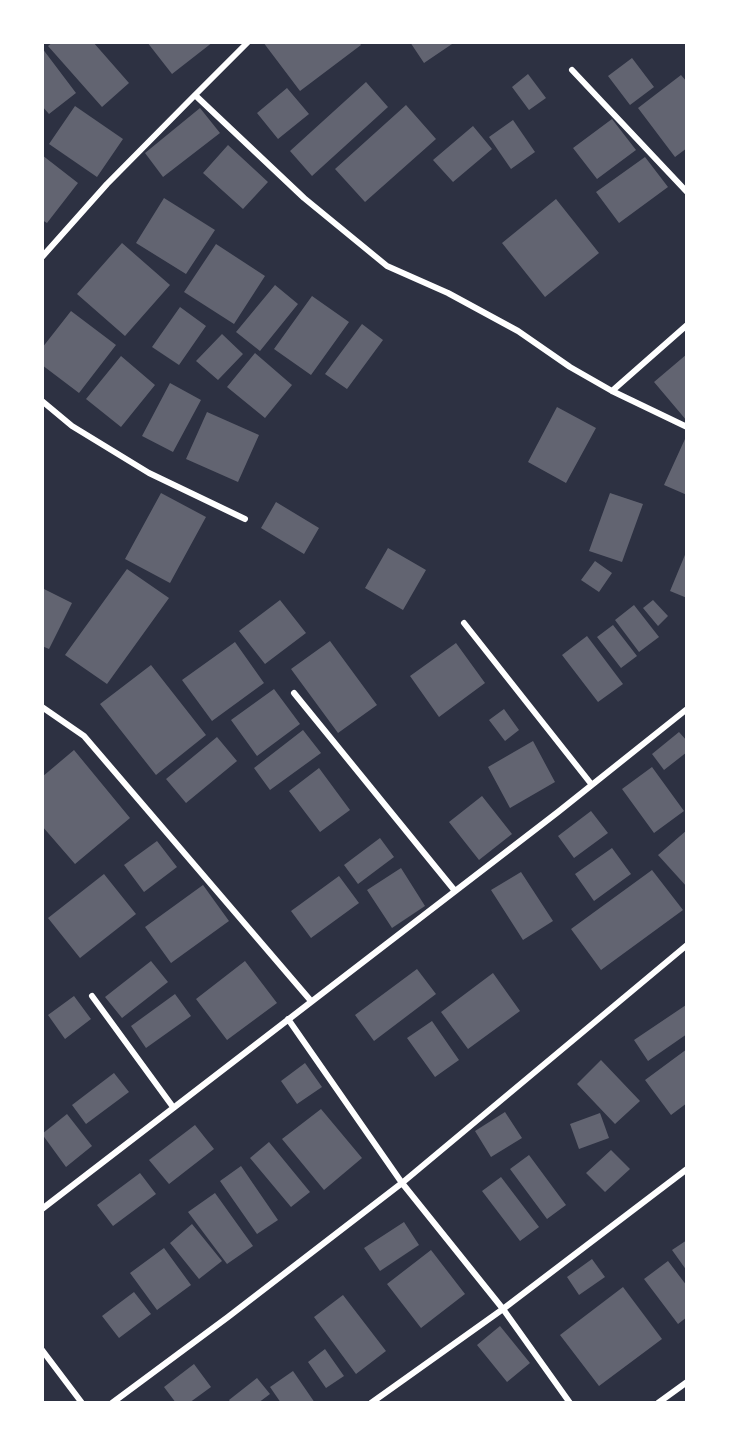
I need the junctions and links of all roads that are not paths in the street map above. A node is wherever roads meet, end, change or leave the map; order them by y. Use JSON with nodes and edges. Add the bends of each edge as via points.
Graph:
{"nodes":[{"id":1,"x":248,"y":42,"type":"edge"},
{"id":2,"x":572,"y":70,"type":"dead end"},
{"id":3,"x":195,"y":95,"type":"junction"},
{"id":4,"x":687,"y":192,"type":"edge"},
{"id":5,"x":42,"y":257,"type":"edge"},
{"id":6,"x":687,"y":325,"type":"edge"},
{"id":7,"x":612,"y":391,"type":"junction"},
{"id":8,"x":42,"y":401,"type":"edge"},
{"id":9,"x":687,"y":427,"type":"edge"},
{"id":10,"x":245,"y":519,"type":"dead end"},
{"id":11,"x":464,"y":623,"type":"dead end"},
{"id":12,"x":294,"y":693,"type":"dead end"},
{"id":13,"x":42,"y":707,"type":"edge"},
{"id":14,"x":687,"y":709,"type":"edge"},
{"id":15,"x":592,"y":784,"type":"junction"},
{"id":16,"x":455,"y":891,"type":"junction"},
{"id":17,"x":687,"y":945,"type":"edge"},
{"id":18,"x":92,"y":996,"type":"dead end"},
{"id":19,"x":312,"y":1001,"type":"junction"},
{"id":20,"x":288,"y":1019,"type":"junction"},
{"id":21,"x":173,"y":1107,"type":"junction"},
{"id":22,"x":687,"y":1169,"type":"edge"},
{"id":23,"x":402,"y":1183,"type":"junction"},
{"id":24,"x":42,"y":1209,"type":"edge"},
{"id":25,"x":503,"y":1309,"type":"junction"},
{"id":26,"x":42,"y":1350,"type":"edge"},
{"id":27,"x":687,"y":1382,"type":"edge"},
{"id":28,"x":82,"y":1403,"type":"edge"},
{"id":29,"x":112,"y":1403,"type":"edge"},
{"id":30,"x":371,"y":1403,"type":"edge"},
{"id":31,"x":570,"y":1403,"type":"edge"},
{"id":32,"x":658,"y":1403,"type":"edge"}],
"edges":[{"from":1,"to":3,"type":"street"},
{"from":2,"to":4,"type":"street"},
{"from":3,"to":5,"type":"street"},
{"from":3,"to":7,"type":"street","via":[[304,198],[387,266],[518,331],[570,368]]},
{"from":6,"to":7,"type":"street"},
{"from":7,"to":9,"type":"street"},
{"from":8,"to":10,"type":"street","via":[[72,426],[149,473]]},
{"from":11,"to":15,"type":"street"},
{"from":12,"to":16,"type":"street"},
{"from":13,"to":19,"type":"street","via":[[84,736]]},
{"from":14,"to":15,"type":"street"},
{"from":15,"to":16,"type":"street"},
{"from":16,"to":19,"type":"street"},
{"from":17,"to":23,"type":"street"},
{"from":18,"to":21,"type":"street"},
{"from":19,"to":20,"type":"street"},
{"from":20,"to":21,"type":"street"},
{"from":20,"to":23,"type":"street"},
{"from":21,"to":24,"type":"street"},
{"from":22,"to":25,"type":"street"},
{"from":23,"to":25,"type":"street"},
{"from":23,"to":29,"type":"street"},
{"from":25,"to":30,"type":"street"},
{"from":25,"to":31,"type":"street"},
{"from":26,"to":28,"type":"street"},
{"from":27,"to":32,"type":"street"}]}
